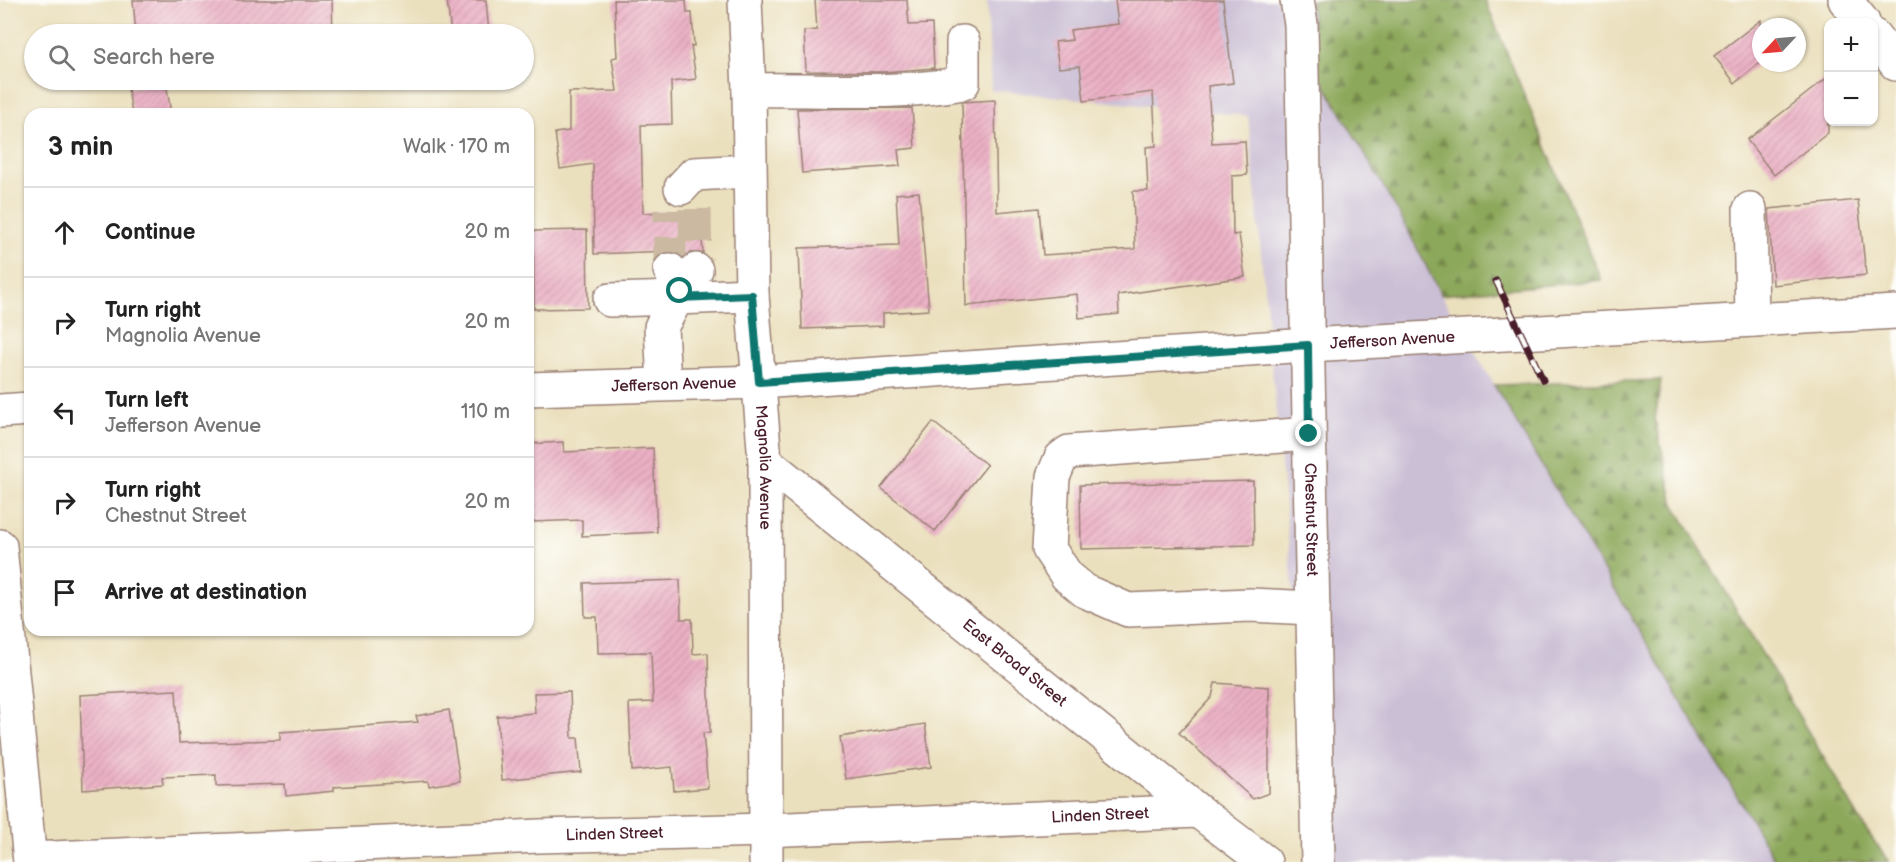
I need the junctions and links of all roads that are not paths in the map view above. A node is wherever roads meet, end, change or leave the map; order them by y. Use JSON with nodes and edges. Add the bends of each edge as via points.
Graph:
{"nodes":[{"id":1,"x":745,"y":0,"type":"edge"},
{"id":2,"x":1297,"y":0,"type":"edge"},
{"id":3,"x":1845,"y":0,"type":"edge"},
{"id":4,"x":1860,"y":18,"type":"edge"},
{"id":5,"x":1878,"y":41,"type":"edge"},
{"id":6,"x":963,"y":42,"type":"dead end"},
{"id":7,"x":1896,"y":64,"type":"edge"},
{"id":8,"x":749,"y":90,"type":"junction"},
{"id":9,"x":749,"y":171,"type":"junction"},
{"id":10,"x":682,"y":202,"type":"tunnel mouth"},
{"id":11,"x":1750,"y":209,"type":"dead end"},
{"id":12,"x":681,"y":282,"type":"junction"},
{"id":13,"x":752,"y":295,"type":"junction"},
{"id":14,"x":610,"y":300,"type":"dead end"},
{"id":15,"x":1896,"y":312,"type":"edge"},
{"id":16,"x":1752,"y":320,"type":"junction"},
{"id":17,"x":1308,"y":345,"type":"junction"},
{"id":18,"x":759,"y":382,"type":"junction"},
{"id":19,"x":664,"y":384,"type":"junction"},
{"id":20,"x":534,"y":389,"type":"edge"},
{"id":21,"x":24,"y":409,"type":"edge"},
{"id":22,"x":0,"y":411,"type":"edge"},
{"id":23,"x":1309,"y":434,"type":"junction"},
{"id":24,"x":765,"y":461,"type":"junction"},
{"id":25,"x":0,"y":546,"type":"edge"},
{"id":26,"x":1313,"y":608,"type":"junction"},
{"id":27,"x":1198,"y":811,"type":"junction"},
{"id":28,"x":766,"y":830,"type":"junction"},
{"id":29,"x":539,"y":849,"type":"edge"},
{"id":30,"x":30,"y":861,"type":"edge"},
{"id":31,"x":766,"y":862,"type":"edge"},
{"id":32,"x":1265,"y":862,"type":"edge"},
{"id":33,"x":1318,"y":862,"type":"edge"}],
"edges":[{"from":1,"to":8,"type":"street","name":"Magnolia Avenue"},
{"from":2,"to":17,"type":"street","name":"Chestnut Street","via":[[1301,24]]},
{"from":3,"to":4,"type":"street"},
{"from":5,"to":7,"type":"street"},
{"from":6,"to":8,"type":"street","via":[[963,83],[902,91]]},
{"from":8,"to":9,"type":"street","name":"Magnolia Avenue"},
{"from":9,"to":10,"type":"street","via":[[694,174]]},
{"from":9,"to":13,"type":"street","name":"Magnolia Avenue"},
{"from":11,"to":16,"type":"street"},
{"from":12,"to":13,"type":"street"},
{"from":12,"to":14,"type":"street"},
{"from":12,"to":19,"type":"street","via":[[661,327]]},
{"from":13,"to":18,"type":"street","name":"Magnolia Avenue"},
{"from":15,"to":16,"type":"street","name":"Jefferson Avenue"},
{"from":16,"to":17,"type":"street","name":"Jefferson Avenue"},
{"from":17,"to":18,"type":"street","name":"Jefferson Avenue"},
{"from":17,"to":23,"type":"street","name":"Chestnut Street"},
{"from":18,"to":19,"type":"street","name":"Jefferson Avenue"},
{"from":18,"to":24,"type":"street","name":"Magnolia Avenue"},
{"from":19,"to":20,"type":"street","name":"Jefferson Avenue"},
{"from":21,"to":22,"type":"street"},
{"from":23,"to":26,"type":"street","name":"Chestnut Street"},
{"from":23,"to":26,"type":"street","via":[[1069,452],[1061,458],[1053,477],[1049,549],[1067,576],[1085,591],[1128,610],[1250,605]]},
{"from":24,"to":27,"type":"street","name":"East Broad Street"},
{"from":24,"to":28,"type":"street","name":"Magnolia Avenue"},
{"from":25,"to":30,"type":"street"},
{"from":26,"to":33,"type":"street","name":"Chestnut Street"},
{"from":27,"to":28,"type":"street","name":"Linden Street"},
{"from":27,"to":32,"type":"street","name":"East Broad Street"},
{"from":28,"to":29,"type":"street","name":"Linden Street"},
{"from":28,"to":31,"type":"street","name":"Magnolia Avenue"},
{"from":29,"to":30,"type":"street","name":"Linden Street"}]}
